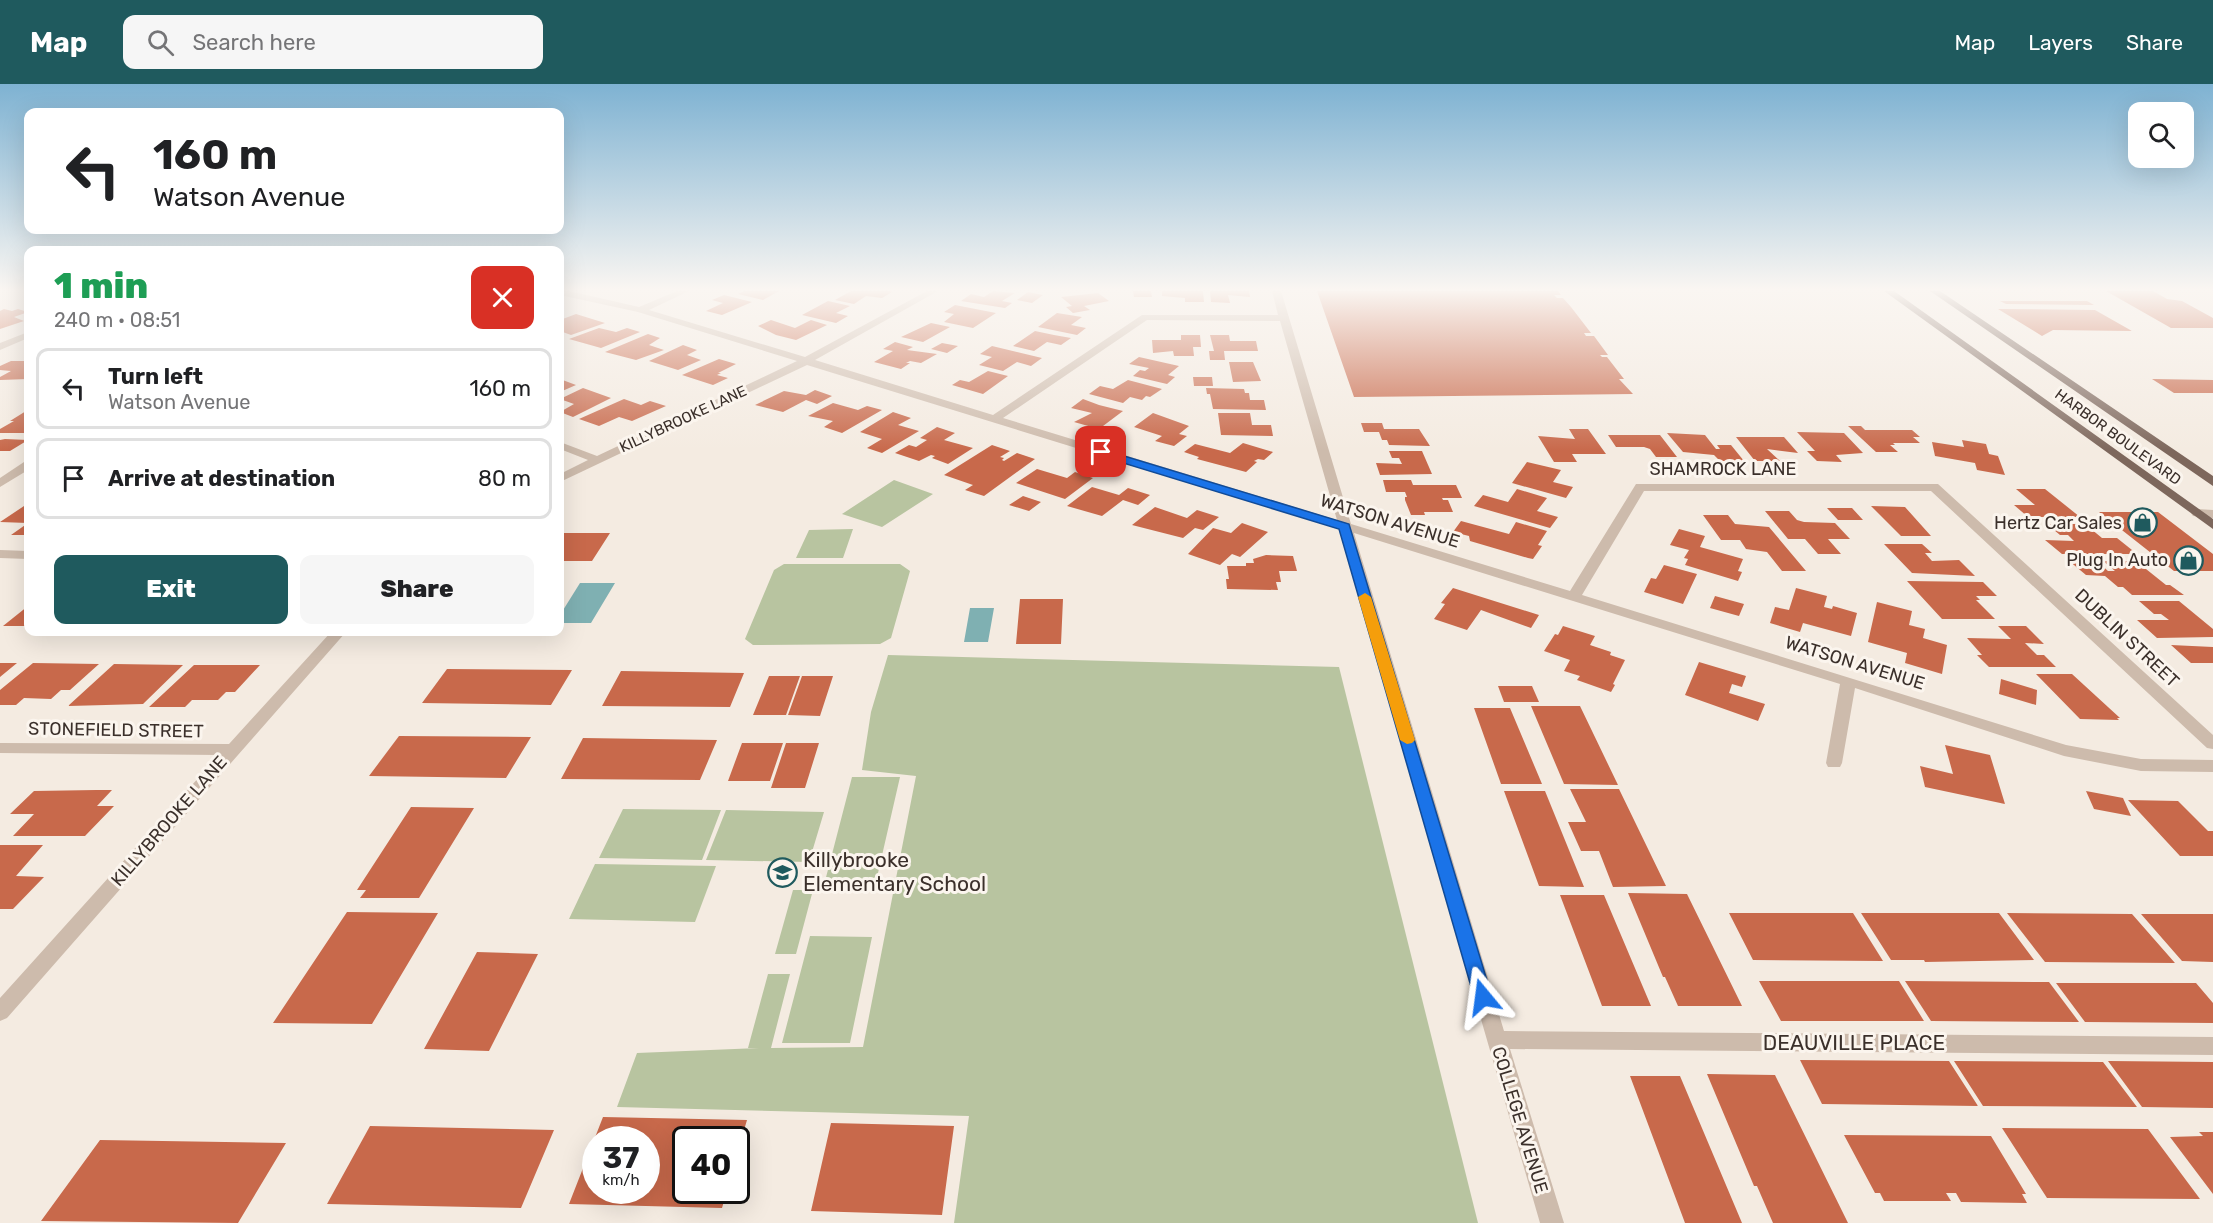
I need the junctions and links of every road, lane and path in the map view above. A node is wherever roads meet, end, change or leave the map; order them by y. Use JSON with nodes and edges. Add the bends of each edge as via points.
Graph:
{"nodes":[{"id":1,"x":751,"y":344,"type":"edge"},
{"id":2,"x":837,"y":344,"type":"edge"},
{"id":3,"x":1105,"y":344,"type":"edge"},
{"id":4,"x":1290,"y":344,"type":"edge"},
{"id":5,"x":1962,"y":344,"type":"edge"},
{"id":6,"x":2012,"y":344,"type":"edge"},
{"id":7,"x":806,"y":361,"type":"junction"},
{"id":8,"x":994,"y":419,"type":"junction"},
{"id":9,"x":564,"y":447,"type":"edge"},
{"id":10,"x":597,"y":460,"type":"junction"},
{"id":11,"x":24,"y":468,"type":"edge"},
{"id":12,"x":564,"y":476,"type":"edge"},
{"id":13,"x":2213,"y":482,"type":"edge"},
{"id":14,"x":0,"y":483,"type":"edge"},
{"id":15,"x":1934,"y":487,"type":"joint"},
{"id":16,"x":2197,"y":513,"type":"junction"},
{"id":17,"x":2213,"y":513,"type":"edge"},
{"id":18,"x":2213,"y":525,"type":"edge"},
{"id":19,"x":1344,"y":527,"type":"junction"},
{"id":20,"x":0,"y":554,"type":"edge"},
{"id":21,"x":24,"y":555,"type":"edge"},
{"id":22,"x":1574,"y":597,"type":"junction"},
{"id":23,"x":335,"y":636,"type":"edge"},
{"id":24,"x":1848,"y":681,"type":"junction"},
{"id":25,"x":2213,"y":744,"type":"edge"},
{"id":26,"x":0,"y":748,"type":"edge"},
{"id":27,"x":231,"y":750,"type":"junction"},
{"id":28,"x":1834,"y":763,"type":"dead end"},
{"id":29,"x":2213,"y":766,"type":"edge"},
{"id":30,"x":0,"y":1012,"type":"edge"},
{"id":31,"x":1496,"y":1040,"type":"junction"},
{"id":32,"x":2213,"y":1046,"type":"edge"},
{"id":33,"x":1552,"y":1223,"type":"edge"}],
"edges":[{"from":1,"to":7,"type":"street","name":"WATSON AVENUE"},
{"from":2,"to":7,"type":"street","name":"KILLYBROOKE LANE"},
{"from":3,"to":8,"type":"street"},
{"from":4,"to":19,"type":"street","name":"COLLEGE AVENUE"},
{"from":5,"to":16,"type":"main road","name":"HARBOR BOULEVARD"},
{"from":6,"to":13,"type":"main road","name":"HARBOR BOULEVARD"},
{"from":7,"to":8,"type":"street","name":"WATSON AVENUE"},
{"from":7,"to":10,"type":"street","name":"KILLYBROOKE LANE"},
{"from":8,"to":19,"type":"street","name":"WATSON AVENUE"},
{"from":9,"to":10,"type":"street"},
{"from":10,"to":12,"type":"street","name":"KILLYBROOKE LANE"},
{"from":11,"to":14,"type":"street"},
{"from":15,"to":22,"type":"street","name":"SHAMROCK LANE","via":[[1640,487]]},
{"from":15,"to":25,"type":"street","name":"DUBLIN STREET"},
{"from":16,"to":17,"type":"street"},
{"from":16,"to":18,"type":"main road","name":"HARBOR BOULEVARD"},
{"from":19,"to":22,"type":"street","name":"WATSON AVENUE"},
{"from":19,"to":31,"type":"street","name":"COLLEGE AVENUE"},
{"from":20,"to":21,"type":"street"},
{"from":22,"to":24,"type":"street","name":"WATSON AVENUE"},
{"from":23,"to":27,"type":"street","name":"KILLYBROOKE LANE"},
{"from":24,"to":28,"type":"street"},
{"from":24,"to":29,"type":"street","name":"WATSON AVENUE","via":[[2064,750],[2142,765]]},
{"from":26,"to":27,"type":"street","name":"STONEFIELD STREET"},
{"from":27,"to":30,"type":"street","name":"KILLYBROOKE LANE"},
{"from":31,"to":32,"type":"street","name":"DEAUVILLE PLACE"},
{"from":31,"to":33,"type":"street","name":"COLLEGE AVENUE"}]}
